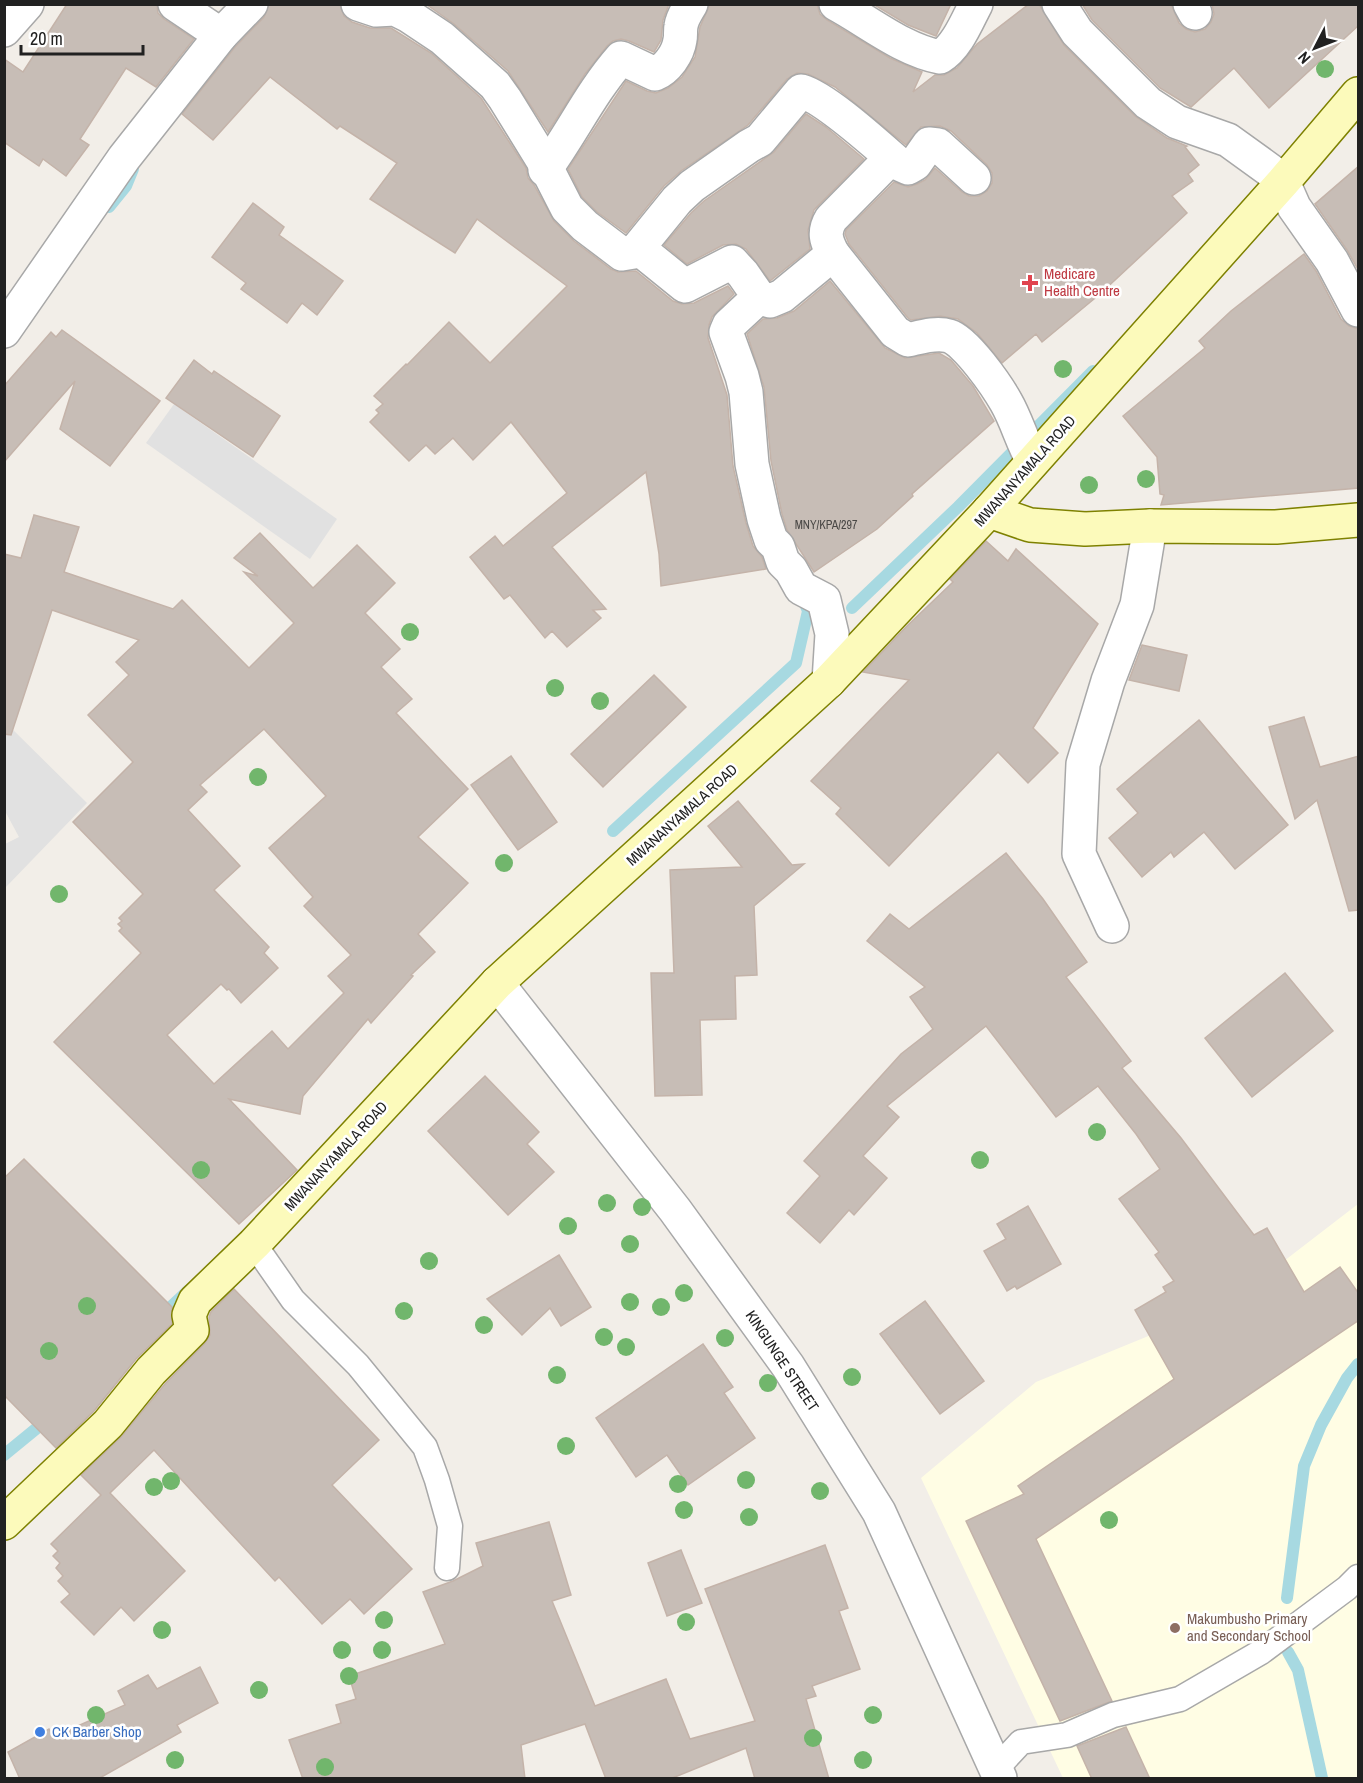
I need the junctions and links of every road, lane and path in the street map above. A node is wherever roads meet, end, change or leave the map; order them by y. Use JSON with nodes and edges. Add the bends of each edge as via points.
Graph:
{"nodes":[{"id":1,"x":27,"y":4,"type":"edge"},
{"id":2,"x":175,"y":4,"type":"edge"},
{"id":3,"x":251,"y":4,"type":"edge"},
{"id":4,"x":358,"y":4,"type":"edge"},
{"id":5,"x":691,"y":4,"type":"edge"},
{"id":6,"x":836,"y":4,"type":"edge"},
{"id":7,"x":976,"y":4,"type":"edge"},
{"id":8,"x":1062,"y":6,"type":"edge"},
{"id":9,"x":4,"y":30,"type":"edge"},
{"id":10,"x":221,"y":35,"type":"junction"},
{"id":11,"x":1359,"y":94,"type":"edge"},
{"id":12,"x":891,"y":158,"type":"junction"},
{"id":13,"x":546,"y":170,"type":"junction"},
{"id":14,"x":974,"y":178,"type":"dead end"},
{"id":15,"x":1283,"y":183,"type":"junction"},
{"id":16,"x":638,"y":248,"type":"junction"},
{"id":17,"x":833,"y":254,"type":"junction"},
{"id":18,"x":759,"y":297,"type":"junction"},
{"id":19,"x":1359,"y":310,"type":"edge"},
{"id":20,"x":4,"y":331,"type":"edge"},
{"id":21,"x":1033,"y":461,"type":"junction"},
{"id":22,"x":989,"y":511,"type":"junction"},
{"id":23,"x":1359,"y":520,"type":"edge"},
{"id":24,"x":1150,"y":526,"type":"junction"},
{"id":25,"x":829,"y":681,"type":"junction"},
{"id":26,"x":1112,"y":926,"type":"dead end"},
{"id":27,"x":496,"y":983,"type":"junction"},
{"id":28,"x":254,"y":1244,"type":"junction"},
{"id":29,"x":4,"y":1523,"type":"edge"},
{"id":30,"x":447,"y":1568,"type":"dead end"},
{"id":31,"x":1359,"y":1577,"type":"edge"},
{"id":32,"x":989,"y":1775,"type":"edge"}],
"edges":[{"from":1,"to":9,"type":"street"},
{"from":2,"to":10,"type":"street"},
{"from":3,"to":10,"type":"street"},
{"from":4,"to":13,"type":"street","via":[[399,11],[448,44],[495,85]]},
{"from":5,"to":13,"type":"street","via":[[680,27],[676,53],[668,64],[655,74],[621,58]]},
{"from":6,"to":7,"type":"street","via":[[910,46],[940,57],[946,54]]},
{"from":8,"to":15,"type":"street","via":[[1077,32],[1148,103],[1177,122],[1228,140]]},
{"from":10,"to":20,"type":"street","via":[[124,158]]},
{"from":11,"to":15,"type":"street","name":"MWANANYAMALA ROAD"},
{"from":12,"to":14,"type":"street","via":[[908,168],[932,143]]},
{"from":12,"to":16,"type":"street","via":[[826,105],[801,91],[760,141],[676,200]]},
{"from":12,"to":17,"type":"street","via":[[827,226],[825,235]]},
{"from":13,"to":16,"type":"street","via":[[567,208],[585,226],[622,254]]},
{"from":15,"to":19,"type":"street"},
{"from":15,"to":21,"type":"street","name":"MWANANYAMALA ROAD"},
{"from":16,"to":18,"type":"street","via":[[685,286],[732,262]]},
{"from":17,"to":18,"type":"street","via":[[782,296],[774,300]]},
{"from":17,"to":21,"type":"street","via":[[895,332],[908,340],[950,336],[972,354],[1007,403]]},
{"from":18,"to":25,"type":"street","via":[[726,332],[746,392],[752,464],[771,540],[801,588],[824,600],[832,634]]},
{"from":21,"to":22,"type":"street","name":"MWANANYAMALA ROAD"},
{"from":22,"to":24,"type":"street","via":[[1030,525],[1085,529]]},
{"from":22,"to":25,"type":"street","name":"MWANANYAMALA ROAD"},
{"from":23,"to":24,"type":"street","via":[[1276,527]]},
{"from":24,"to":26,"type":"street","via":[[1137,605],[1108,681],[1083,764],[1079,854]]},
{"from":25,"to":27,"type":"street","name":"MWANANYAMALA ROAD"},
{"from":27,"to":28,"type":"street","name":"MWANANYAMALA ROAD"},
{"from":27,"to":32,"type":"street","name":"KINGUNGE STREET","via":[[675,1210],[788,1366],[879,1512]]},
{"from":28,"to":29,"type":"street","name":"MWANANYAMALA ROAD","via":[[195,1301],[189,1315],[192,1330],[151,1371],[108,1424]]},
{"from":28,"to":30,"type":"lane","via":[[293,1300],[358,1365],[425,1448],[450,1526]]},
{"from":31,"to":32,"type":"lane","via":[[1261,1652],[1180,1699],[1113,1715],[1067,1735],[1021,1742]]}]}
